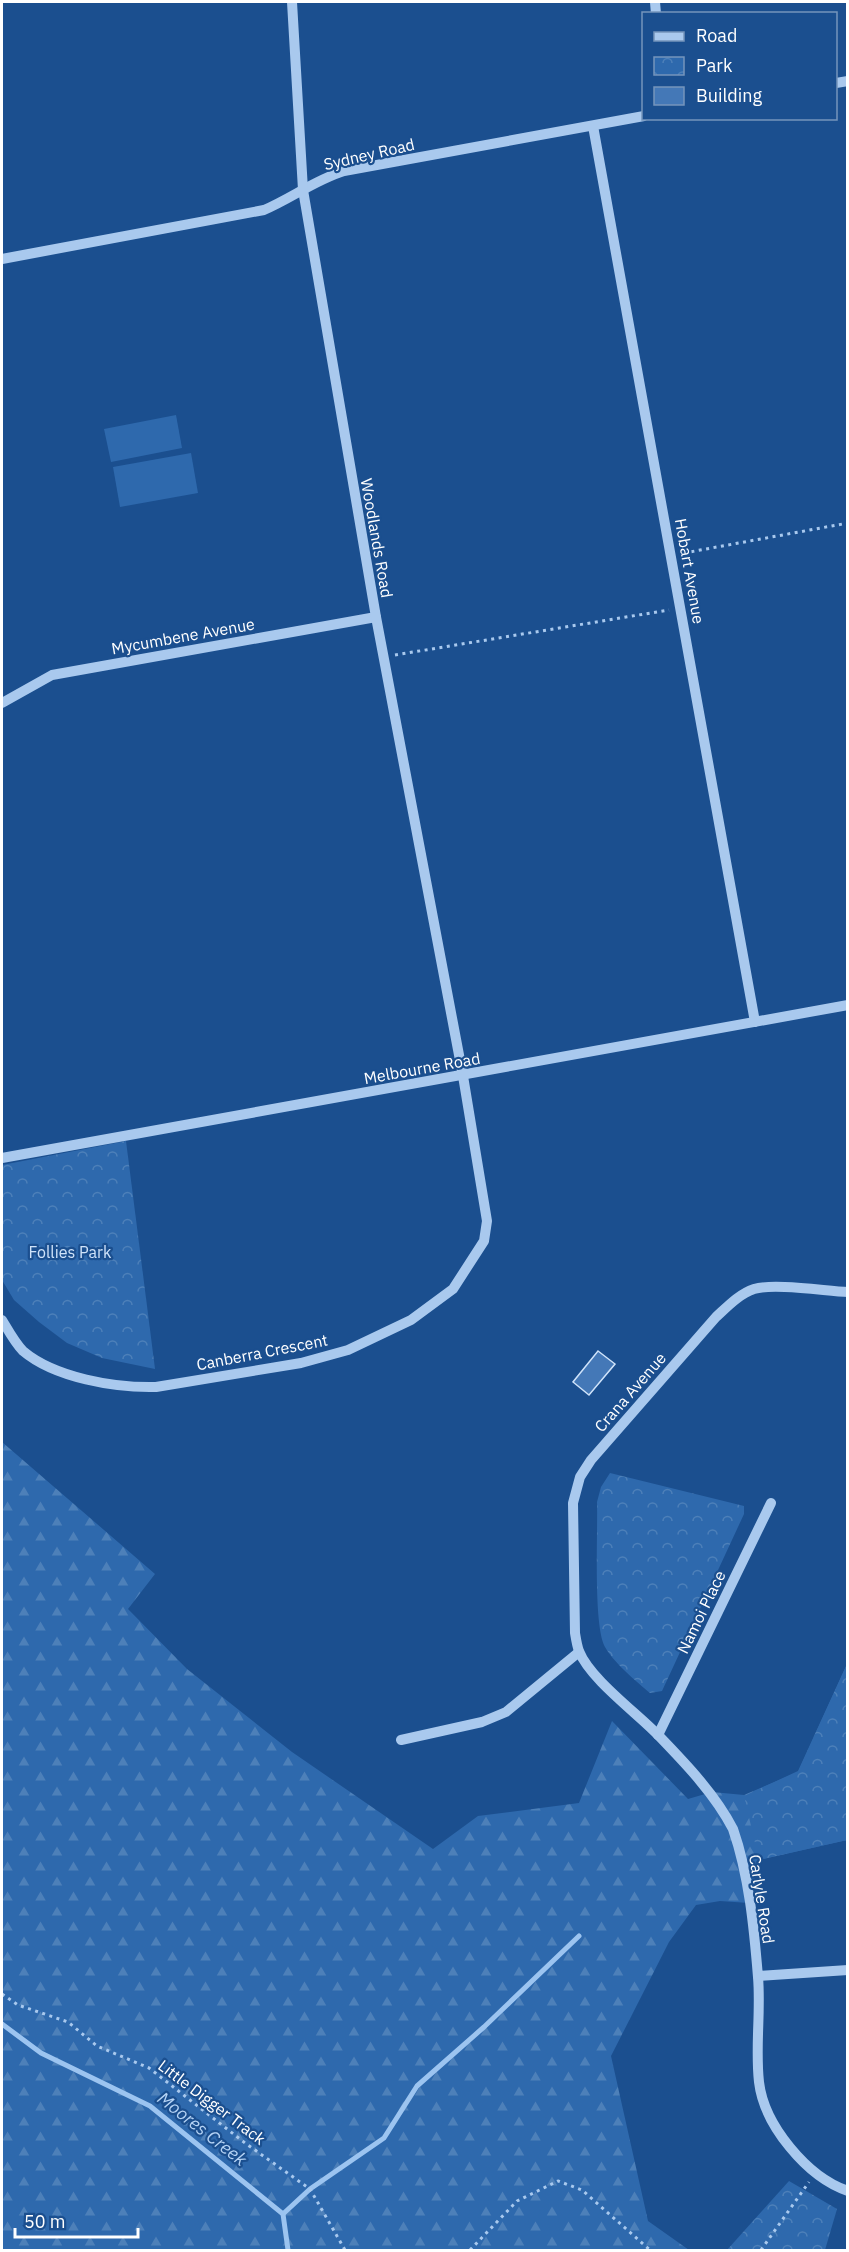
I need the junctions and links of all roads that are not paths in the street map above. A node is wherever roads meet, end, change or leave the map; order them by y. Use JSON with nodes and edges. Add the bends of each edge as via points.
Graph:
{"nodes":[{"id":1,"x":292,"y":2,"type":"edge"},
{"id":2,"x":642,"y":116,"type":"edge"},
{"id":3,"x":593,"y":126,"type":"junction"},
{"id":4,"x":303,"y":190,"type":"junction"},
{"id":5,"x":2,"y":259,"type":"edge"},
{"id":6,"x":376,"y":617,"type":"junction"},
{"id":7,"x":2,"y":704,"type":"edge"},
{"id":8,"x":848,"y":1005,"type":"edge"},
{"id":9,"x":755,"y":1022,"type":"junction"},
{"id":10,"x":463,"y":1076,"type":"junction"},
{"id":11,"x":2,"y":1158,"type":"edge"},
{"id":12,"x":848,"y":1292,"type":"edge"},
{"id":13,"x":2,"y":1320,"type":"edge"},
{"id":14,"x":771,"y":1503,"type":"dead end"},
{"id":15,"x":575,"y":1633,"type":"joint"},
{"id":16,"x":579,"y":1652,"type":"junction"},
{"id":17,"x":658,"y":1735,"type":"junction"},
{"id":18,"x":401,"y":1740,"type":"dead end"},
{"id":19,"x":848,"y":1970,"type":"edge"},
{"id":20,"x":758,"y":1976,"type":"junction"},
{"id":21,"x":848,"y":2191,"type":"edge"}],
"edges":[{"from":1,"to":4,"type":"street","name":"Woodlands Road"},
{"from":2,"to":3,"type":"street","name":"Sydney Road"},
{"from":3,"to":4,"type":"street","name":"Sydney Road","via":[[344,171]]},
{"from":3,"to":9,"type":"street","name":"Hobart Avenue"},
{"from":4,"to":5,"type":"street","name":"Sydney Road","via":[[245,215]]},
{"from":4,"to":6,"type":"street","name":"Woodlands Road"},
{"from":6,"to":7,"type":"street","name":"Mycumbene Avenue","via":[[52,675]]},
{"from":6,"to":10,"type":"street","name":"Woodlands Road"},
{"from":8,"to":9,"type":"street","name":"Melbourne Road"},
{"from":9,"to":10,"type":"street","name":"Melbourne Road"},
{"from":10,"to":11,"type":"street","name":"Melbourne Road"},
{"from":10,"to":13,"type":"street","name":"Canberra Crescent","via":[[487,1221],[484,1241],[453,1289],[411,1320],[348,1350],[301,1363],[137,1388],[51,1368],[22,1350]]},
{"from":12,"to":15,"type":"street","name":"Crana Avenue","via":[[754,1289],[734,1301],[591,1460],[580,1477],[573,1503]]},
{"from":14,"to":17,"type":"street","name":"Namoi Place"},
{"from":15,"to":16,"type":"street","name":"Carlyle Road"},
{"from":16,"to":17,"type":"street","name":"Carlyle Road","via":[[593,1672]]},
{"from":16,"to":18,"type":"street","via":[[506,1712],[482,1722]]},
{"from":17,"to":20,"type":"street","name":"Carlyle Road","via":[[714,1799],[733,1828],[749,1903]]},
{"from":19,"to":20,"type":"street"},
{"from":20,"to":21,"type":"street","name":"Carlyle Road","via":[[759,2084],[765,2102],[782,2136],[801,2161],[814,2173]]}]}
